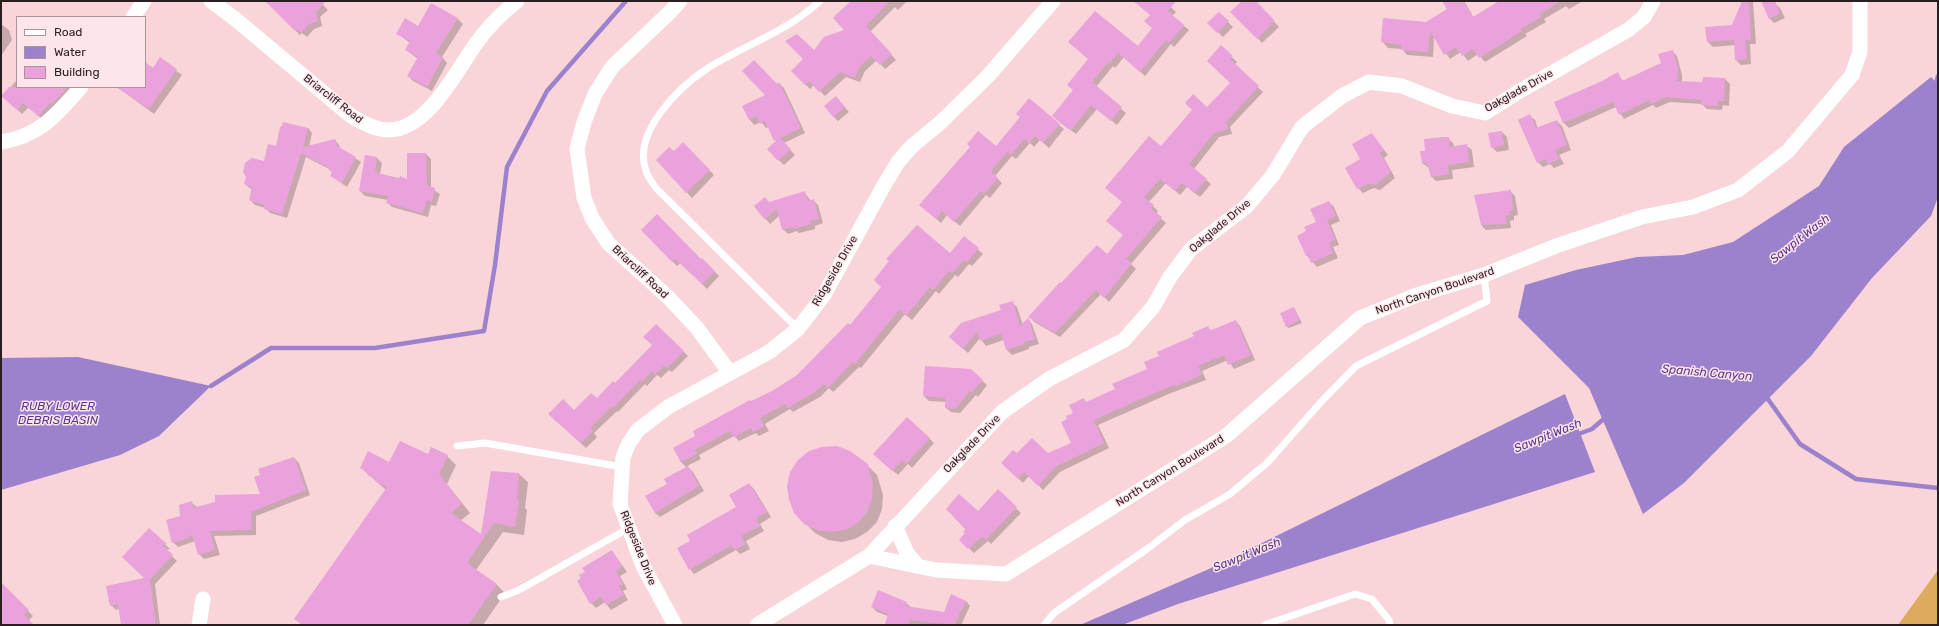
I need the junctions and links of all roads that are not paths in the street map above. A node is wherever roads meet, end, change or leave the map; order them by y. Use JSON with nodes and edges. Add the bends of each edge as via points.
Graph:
{"nodes":[{"id":1,"x":144,"y":1,"type":"edge"},
{"id":2,"x":211,"y":1,"type":"edge"},
{"id":3,"x":517,"y":1,"type":"edge"},
{"id":4,"x":680,"y":1,"type":"edge"},
{"id":5,"x":820,"y":1,"type":"edge"},
{"id":6,"x":1053,"y":1,"type":"edge"},
{"id":7,"x":1653,"y":1,"type":"edge"},
{"id":8,"x":1860,"y":1,"type":"edge"},
{"id":9,"x":134,"y":16,"type":"edge"},
{"id":10,"x":80,"y":88,"type":"edge"},
{"id":11,"x":1,"y":142,"type":"edge"},
{"id":12,"x":1484,"y":275,"type":"junction"},
{"id":13,"x":798,"y":329,"type":"junction"},
{"id":14,"x":730,"y":373,"type":"junction"},
{"id":15,"x":458,"y":446,"type":"dead end"},
{"id":16,"x":622,"y":467,"type":"junction"},
{"id":17,"x":895,"y":526,"type":"junction"},
{"id":18,"x":629,"y":528,"type":"junction"},
{"id":19,"x":868,"y":556,"type":"junction"},
{"id":20,"x":918,"y":566,"type":"junction"},
{"id":21,"x":501,"y":597,"type":"dead end"},
{"id":22,"x":203,"y":599,"type":"dead end"},
{"id":23,"x":199,"y":625,"type":"edge"},
{"id":24,"x":675,"y":625,"type":"edge"},
{"id":25,"x":757,"y":625,"type":"edge"},
{"id":26,"x":1044,"y":625,"type":"edge"},
{"id":27,"x":1264,"y":625,"type":"edge"},
{"id":28,"x":1390,"y":625,"type":"edge"}],
"edges":[{"from":1,"to":9,"type":"street"},
{"from":2,"to":3,"type":"street","name":"Briarcliff Road","via":[[350,116],[367,126],[389,130],[404,128],[422,116],[446,91],[475,45]]},
{"from":4,"to":14,"type":"street","name":"Briarcliff Road","via":[[612,67],[595,94],[584,122],[578,149],[584,198],[592,218],[608,243],[668,297],[697,328]]},
{"from":5,"to":13,"type":"lane","via":[[792,22],[708,69],[687,85],[662,110],[648,134],[643,150],[646,171],[657,189]]},
{"from":6,"to":13,"type":"street","name":"Ridgeside Drive","via":[[988,76],[898,162],[824,295]]},
{"from":7,"to":17,"type":"street","name":"Oakglade Drive","via":[[1644,18],[1628,30],[1485,112],[1452,106],[1402,86],[1369,82],[1342,96],[1302,127],[1273,175],[1247,206],[1191,249],[1152,307],[1124,340],[1048,379],[1002,412]]},
{"from":8,"to":12,"type":"street","name":"North Canyon Boulevard","via":[[1860,52],[1852,75],[1788,151],[1738,190],[1693,207],[1642,217],[1556,246]]},
{"from":10,"to":11,"type":"street","via":[[41,129]]},
{"from":12,"to":20,"type":"street","name":"North Canyon Boulevard","via":[[1417,295],[1360,318],[1226,436],[1006,574],[936,570]]},
{"from":12,"to":26,"type":"lane","via":[[1486,301],[1356,366],[1320,402],[1268,462],[1230,494],[1185,520],[1054,613]]},
{"from":13,"to":14,"type":"street","name":"Ridgeside Drive","via":[[769,352]]},
{"from":14,"to":16,"type":"street","name":"Ridgeside Drive","via":[[668,407],[638,430],[629,443]]},
{"from":15,"to":16,"type":"lane","via":[[485,443]]},
{"from":16,"to":18,"type":"street","name":"Ridgeside Drive","via":[[620,504]]},
{"from":17,"to":19,"type":"street","name":"Oakglade Drive"},
{"from":17,"to":20,"type":"street","via":[[907,553]]},
{"from":18,"to":21,"type":"lane","via":[[519,590]]},
{"from":18,"to":24,"type":"street","name":"Ridgeside Drive","via":[[643,566]]},
{"from":19,"to":20,"type":"street","name":"North Canyon Boulevard"},
{"from":19,"to":25,"type":"street"},
{"from":22,"to":23,"type":"street"},
{"from":27,"to":28,"type":"lane","via":[[1355,594],[1372,599],[1389,620]]}]}
